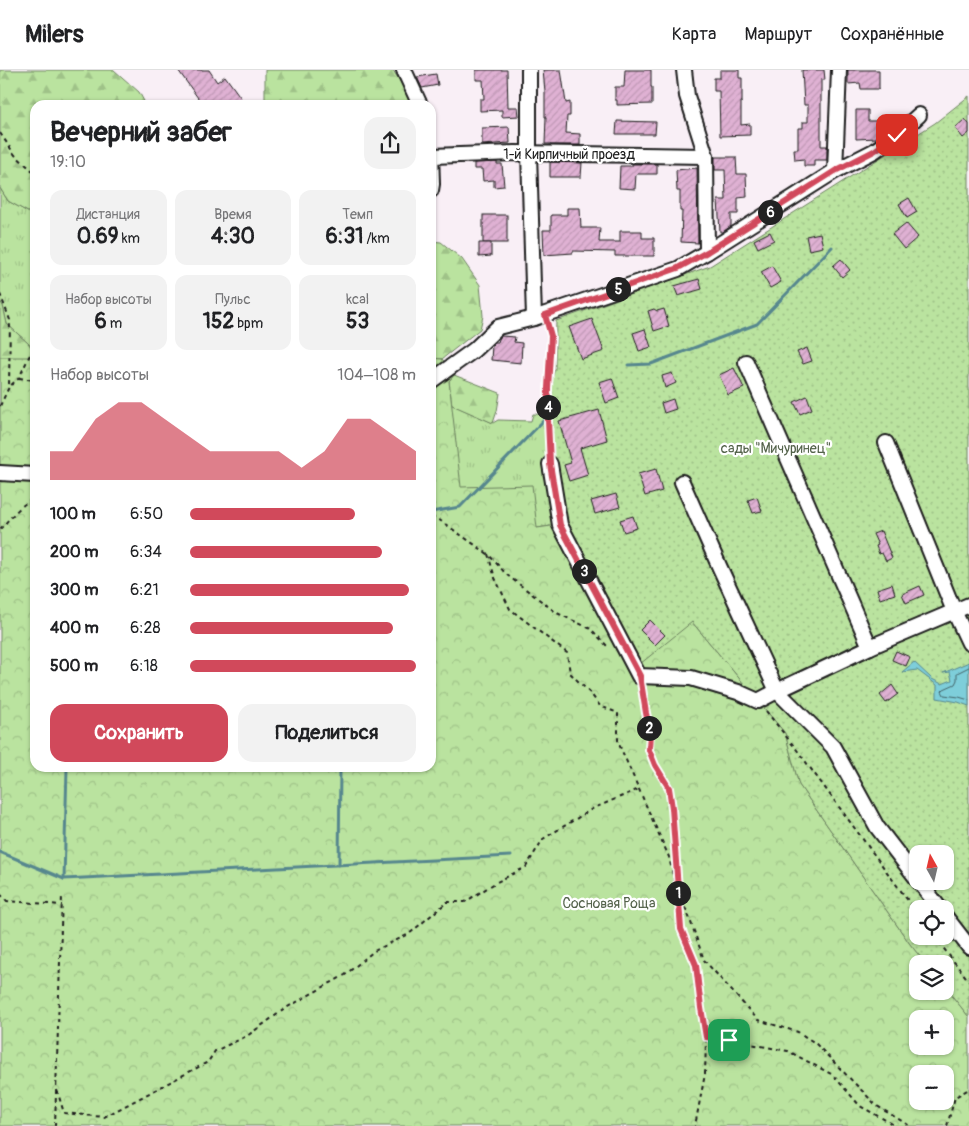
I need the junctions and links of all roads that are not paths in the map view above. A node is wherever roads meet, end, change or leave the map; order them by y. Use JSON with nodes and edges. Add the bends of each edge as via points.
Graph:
{"nodes":[{"id":1,"x":404,"y":70,"type":"edge"},
{"id":2,"x":529,"y":70,"type":"edge"},
{"id":3,"x":684,"y":70,"type":"edge"},
{"id":4,"x":839,"y":70,"type":"edge"},
{"id":5,"x":418,"y":100,"type":"edge"},
{"id":6,"x":919,"y":115,"type":"dead end"},
{"id":7,"x":529,"y":153,"type":"junction"},
{"id":8,"x":436,"y":154,"type":"edge"},
{"id":9,"x":706,"y":156,"type":"junction"},
{"id":10,"x":835,"y":171,"type":"junction"},
{"id":11,"x":707,"y":252,"type":"junction"},
{"id":12,"x":541,"y":320,"type":"junction"},
{"id":13,"x":746,"y":362,"type":"dead end"},
{"id":14,"x":436,"y":377,"type":"edge"},
{"id":15,"x":886,"y":443,"type":"dead end"},
{"id":16,"x":550,"y":464,"type":"road end"},
{"id":17,"x":0,"y":473,"type":"edge"},
{"id":18,"x":30,"y":475,"type":"edge"},
{"id":19,"x":682,"y":482,"type":"dead end"},
{"id":20,"x":969,"y":605,"type":"edge"},
{"id":21,"x":954,"y":611,"type":"junction"},
{"id":22,"x":969,"y":643,"type":"edge"},
{"id":23,"x":870,"y":647,"type":"junction"},
{"id":24,"x":777,"y":691,"type":"junction"},
{"id":25,"x":909,"y":868,"type":"edge"},
{"id":26,"x":926,"y":890,"type":"edge"},
{"id":27,"x":933,"y":900,"type":"edge"},
{"id":28,"x":954,"y":928,"type":"edge"},
{"id":29,"x":969,"y":947,"type":"edge"}],
"edges":[{"from":1,"to":5,"type":"street"},
{"from":2,"to":7,"type":"street"},
{"from":3,"to":9,"type":"street","via":[[687,96]]},
{"from":4,"to":10,"type":"street"},
{"from":6,"to":10,"type":"street","via":[[874,151]]},
{"from":7,"to":8,"type":"street","name":"1-й Кирпичный проезд"},
{"from":7,"to":9,"type":"street","name":"1-й Кирпичный проезд"},
{"from":7,"to":12,"type":"street"},
{"from":9,"to":11,"type":"street"},
{"from":10,"to":11,"type":"street"},
{"from":11,"to":12,"type":"street","via":[[678,268]]},
{"from":12,"to":14,"type":"street","via":[[498,327],[474,350]]},
{"from":13,"to":23,"type":"street"},
{"from":15,"to":21,"type":"street"},
{"from":16,"to":24,"type":"street","via":[[560,525],[640,676],[690,678],[758,701]]},
{"from":17,"to":18,"type":"street"},
{"from":19,"to":24,"type":"street"},
{"from":20,"to":21,"type":"street"},
{"from":21,"to":22,"type":"street"},
{"from":21,"to":23,"type":"street"},
{"from":23,"to":24,"type":"street"},
{"from":24,"to":25,"type":"street","via":[[833,747],[877,826]]},
{"from":26,"to":27,"type":"street"},
{"from":28,"to":29,"type":"street"}]}
